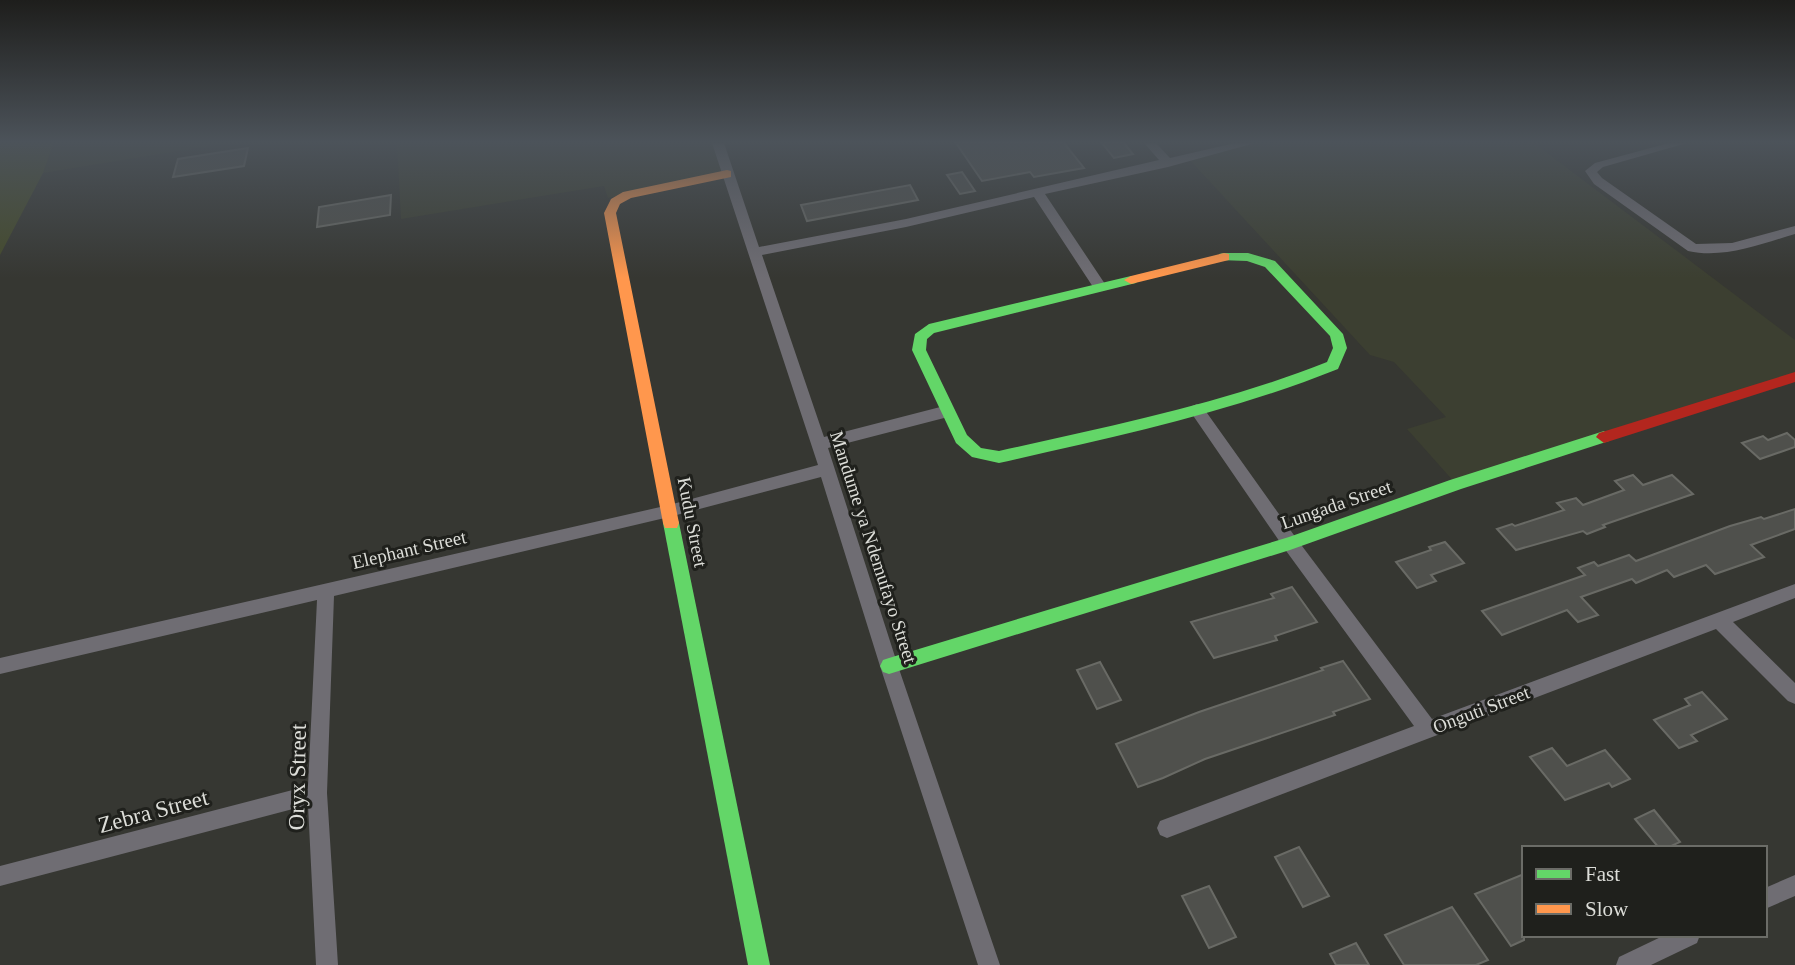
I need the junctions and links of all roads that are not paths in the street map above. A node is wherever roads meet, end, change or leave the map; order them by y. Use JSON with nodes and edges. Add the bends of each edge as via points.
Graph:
{"nodes":[{"id":1,"x":660,"y":188,"type":"edge"},
{"id":2,"x":732,"y":188,"type":"edge"},
{"id":3,"x":1055,"y":188,"type":"edge"},
{"id":4,"x":1608,"y":188,"type":"edge"},
{"id":5,"x":1037,"y":192,"type":"junction"},
{"id":6,"x":1795,"y":230,"type":"edge"},
{"id":7,"x":755,"y":252,"type":"junction"},
{"id":8,"x":1100,"y":287,"type":"junction"},
{"id":9,"x":1795,"y":377,"type":"edge"},
{"id":10,"x":1197,"y":410,"type":"junction"},
{"id":11,"x":948,"y":411,"type":"junction"},
{"id":12,"x":819,"y":444,"type":"junction"},
{"id":13,"x":827,"y":469,"type":"junction"},
{"id":14,"x":669,"y":511,"type":"junction"},
{"id":15,"x":1290,"y":543,"type":"junction"},
{"id":16,"x":326,"y":589,"type":"junction"},
{"id":17,"x":1795,"y":591,"type":"edge"},
{"id":18,"x":1719,"y":620,"type":"junction"},
{"id":19,"x":0,"y":666,"type":"edge"},
{"id":20,"x":889,"y":666,"type":"junction"},
{"id":21,"x":1795,"y":695,"type":"edge"},
{"id":22,"x":1428,"y":729,"type":"junction"},
{"id":23,"x":317,"y":793,"type":"junction"},
{"id":24,"x":1167,"y":828,"type":"dead end"},
{"id":25,"x":0,"y":876,"type":"edge"},
{"id":26,"x":1795,"y":885,"type":"edge"},
{"id":27,"x":1767,"y":898,"type":"edge"},
{"id":28,"x":1685,"y":937,"type":"edge"},
{"id":29,"x":327,"y":965,"type":"edge"},
{"id":30,"x":759,"y":965,"type":"edge"},
{"id":31,"x":989,"y":965,"type":"edge"},
{"id":32,"x":1627,"y":965,"type":"edge"}],
"edges":[{"from":1,"to":14,"type":"street","name":"Kudu Street","via":[[627,195],[615,202],[610,213]]},
{"from":2,"to":7,"type":"street","name":"Mandume ya Ndemufayo Street"},
{"from":3,"to":5,"type":"street"},
{"from":4,"to":6,"type":"street","via":[[1693,248],[1730,248]]},
{"from":5,"to":7,"type":"street"},
{"from":5,"to":8,"type":"street"},
{"from":7,"to":12,"type":"street","name":"Mandume ya Ndemufayo Street"},
{"from":8,"to":10,"type":"street","via":[[1224,257],[1248,257],[1270,264],[1336,334],[1340,348],[1333,365]]},
{"from":8,"to":11,"type":"street","via":[[929,329],[920,337],[919,350]]},
{"from":9,"to":15,"type":"street","name":"Lungada Street","via":[[1456,484]]},
{"from":10,"to":11,"type":"street","via":[[999,457],[977,453],[961,439]]},
{"from":10,"to":15,"type":"street"},
{"from":11,"to":12,"type":"street"},
{"from":12,"to":13,"type":"street","name":"Mandume ya Ndemufayo Street"},
{"from":13,"to":14,"type":"street","name":"Elephant Street"},
{"from":13,"to":20,"type":"street","name":"Mandume ya Ndemufayo Street"},
{"from":14,"to":16,"type":"street","name":"Elephant Street"},
{"from":14,"to":30,"type":"street","name":"Kudu Street"},
{"from":15,"to":20,"type":"street","name":"Lungada Street"},
{"from":15,"to":22,"type":"street"},
{"from":16,"to":19,"type":"street","name":"Elephant Street"},
{"from":16,"to":23,"type":"street","name":"Oryx Street"},
{"from":17,"to":18,"type":"street","name":"Onguti Street"},
{"from":18,"to":21,"type":"street"},
{"from":18,"to":22,"type":"street","name":"Onguti Street"},
{"from":20,"to":31,"type":"street","name":"Mandume ya Ndemufayo Street"},
{"from":22,"to":24,"type":"street","name":"Onguti Street"},
{"from":23,"to":25,"type":"street","name":"Zebra Street"},
{"from":23,"to":29,"type":"street","name":"Oryx Street"},
{"from":26,"to":27,"type":"street"},
{"from":28,"to":32,"type":"street"}]}
